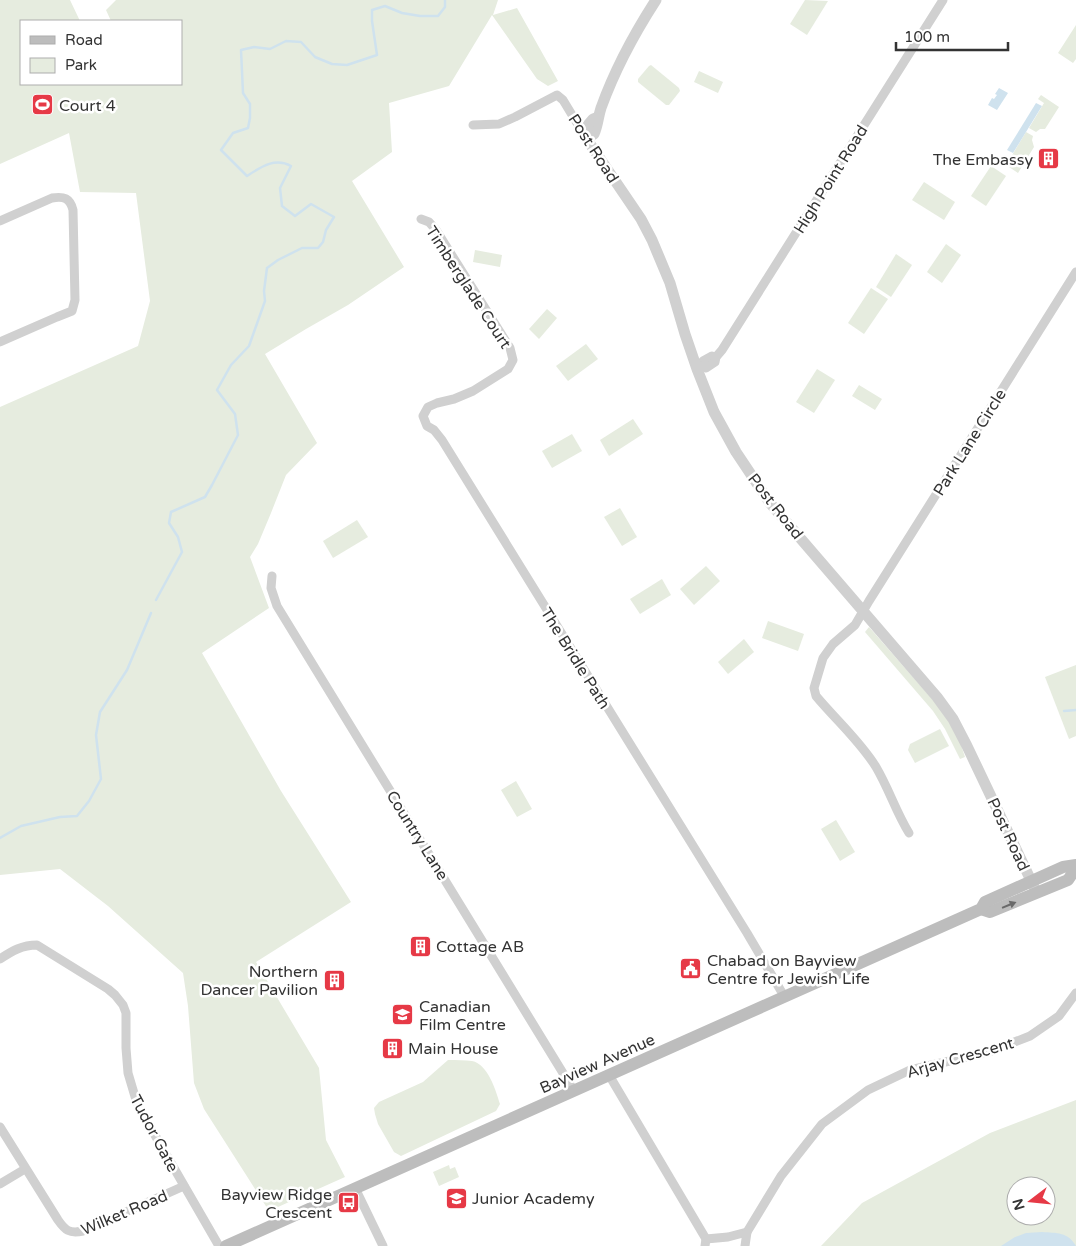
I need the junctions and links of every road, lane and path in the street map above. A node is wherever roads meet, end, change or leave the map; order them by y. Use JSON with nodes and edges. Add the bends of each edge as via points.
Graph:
{"nodes":[{"id":1,"x":656,"y":0,"type":"edge"},
{"id":2,"x":943,"y":0,"type":"edge"},
{"id":3,"x":473,"y":126,"type":"dead end"},
{"id":4,"x":586,"y":138,"type":"junction"},
{"id":5,"x":421,"y":219,"type":"dead end"},
{"id":6,"x":0,"y":222,"type":"edge"},
{"id":7,"x":1076,"y":272,"type":"edge"},
{"id":8,"x":0,"y":342,"type":"edge"},
{"id":9,"x":513,"y":360,"type":"joint"},
{"id":10,"x":699,"y":368,"type":"junction"},
{"id":11,"x":272,"y":576,"type":"dead end"},
{"id":12,"x":863,"y":611,"type":"junction"},
{"id":13,"x":909,"y":833,"type":"dead end"},
{"id":14,"x":1076,"y":866,"type":"edge"},
{"id":15,"x":1034,"y":887,"type":"junction"},
{"id":16,"x":0,"y":959,"type":"edge"},
{"id":17,"x":1076,"y":993,"type":"edge"},
{"id":18,"x":784,"y":996,"type":"junction"},
{"id":19,"x":609,"y":1075,"type":"junction"},
{"id":20,"x":574,"y":1090,"type":"junction"},
{"id":21,"x":0,"y":1127,"type":"edge"},
{"id":22,"x":25,"y":1169,"type":"junction"},
{"id":23,"x":0,"y":1184,"type":"edge"},
{"id":24,"x":184,"y":1186,"type":"junction"},
{"id":25,"x":355,"y":1188,"type":"junction"},
{"id":26,"x":747,"y":1232,"type":"junction"},
{"id":27,"x":706,"y":1242,"type":"edge"},
{"id":28,"x":219,"y":1246,"type":"edge"},
{"id":29,"x":226,"y":1246,"type":"edge"},
{"id":30,"x":383,"y":1246,"type":"edge"},
{"id":31,"x":745,"y":1246,"type":"edge"}],
"edges":[{"from":1,"to":4,"type":"street","via":[[624,53],[598,118],[592,119],[587,126]]},
{"from":2,"to":10,"type":"street","name":"High Point Road","via":[[715,362]]},
{"from":3,"to":4,"type":"street","name":"Post Road","via":[[499,124],[557,95]]},
{"from":4,"to":10,"type":"street","name":"Post Road","via":[[652,240]]},
{"from":5,"to":9,"type":"street","name":"Timberglade Court","via":[[436,230],[510,348]]},
{"from":6,"to":8,"type":"street","via":[[52,198],[60,196],[71,203],[75,300],[72,311]]},
{"from":7,"to":12,"type":"street","name":"Park Lane Circle"},
{"from":9,"to":18,"type":"street","name":"The Bridle Path","via":[[508,369],[473,391],[437,403],[422,416],[427,426],[442,440]]},
{"from":10,"to":12,"type":"street","name":"Post Road","via":[[714,412],[770,503]]},
{"from":11,"to":20,"type":"street","name":"Country Lane","via":[[271,588],[277,606]]},
{"from":12,"to":13,"type":"street","name":"Park Lane Circle","via":[[855,625],[833,644],[823,658],[814,688],[816,696],[867,753]]},
{"from":12,"to":15,"type":"street","name":"Post Road","via":[[953,719]]},
{"from":14,"to":15,"type":"main road","name":"Bayview Avenue","via":[[1063,867]]},
{"from":15,"to":18,"type":"main road","name":"Bayview Avenue","via":[[985,902],[981,909]]},
{"from":16,"to":24,"type":"street","name":"Tudor Gate","via":[[19,948],[37,946],[115,995],[126,1013],[128,1073],[136,1100]]},
{"from":17,"to":26,"type":"street","name":"Arjay Crescent","via":[[1059,1016],[1030,1036],[989,1052],[910,1070],[868,1090],[822,1124],[781,1176]]},
{"from":18,"to":19,"type":"main road","name":"Bayview Avenue"},
{"from":19,"to":20,"type":"main road","name":"Bayview Avenue"},
{"from":19,"to":27,"type":"street"},
{"from":20,"to":25,"type":"main road","name":"Bayview Avenue"},
{"from":21,"to":22,"type":"street","name":"Wilket Road"},
{"from":22,"to":23,"type":"street"},
{"from":22,"to":24,"type":"street","name":"Wilket Road","via":[[63,1227],[75,1233]]},
{"from":24,"to":28,"type":"street","name":"Tudor Gate"},
{"from":25,"to":29,"type":"main road","name":"Bayview Avenue"},
{"from":25,"to":30,"type":"street"},
{"from":26,"to":27,"type":"street"},
{"from":26,"to":31,"type":"street","name":"Arjay Crescent"}]}
